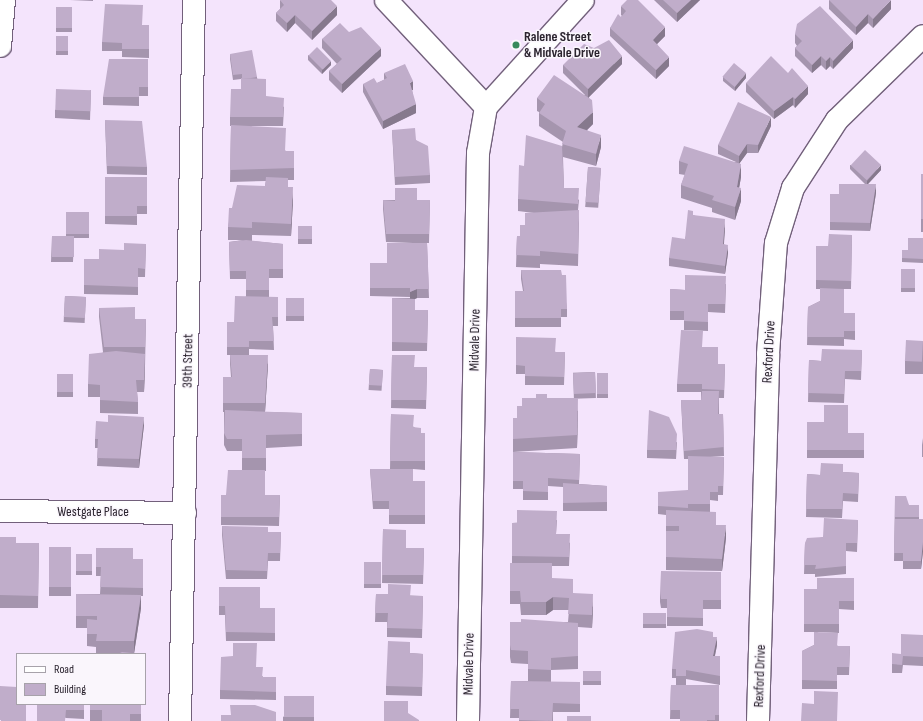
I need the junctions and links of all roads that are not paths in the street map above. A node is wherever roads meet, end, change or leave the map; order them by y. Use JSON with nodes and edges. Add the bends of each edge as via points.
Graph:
{"nodes":[{"id":1,"x":4,"y":0,"type":"edge"},
{"id":2,"x":194,"y":0,"type":"edge"},
{"id":3,"x":386,"y":0,"type":"edge"},
{"id":4,"x":584,"y":0,"type":"edge"},
{"id":5,"x":923,"y":36,"type":"edge"},
{"id":6,"x":0,"y":46,"type":"edge"},
{"id":7,"x":486,"y":107,"type":"junction"},
{"id":8,"x":0,"y":511,"type":"edge"},
{"id":9,"x":185,"y":513,"type":"junction"},
{"id":10,"x":180,"y":721,"type":"edge"},
{"id":11,"x":468,"y":721,"type":"edge"},
{"id":12,"x":758,"y":721,"type":"edge"}],
"edges":[{"from":1,"to":6,"type":"street"},
{"from":2,"to":9,"type":"street","name":"39th Street"},
{"from":3,"to":7,"type":"street"},
{"from":4,"to":7,"type":"street"},
{"from":5,"to":12,"type":"street","name":"Rexford Drive","via":[[837,120],[793,188],[776,243],[768,354]]},
{"from":7,"to":11,"type":"street","name":"Midvale Drive","via":[[478,153]]},
{"from":8,"to":9,"type":"street","name":"Westgate Place"},
{"from":9,"to":10,"type":"street","name":"39th Street"}]}
